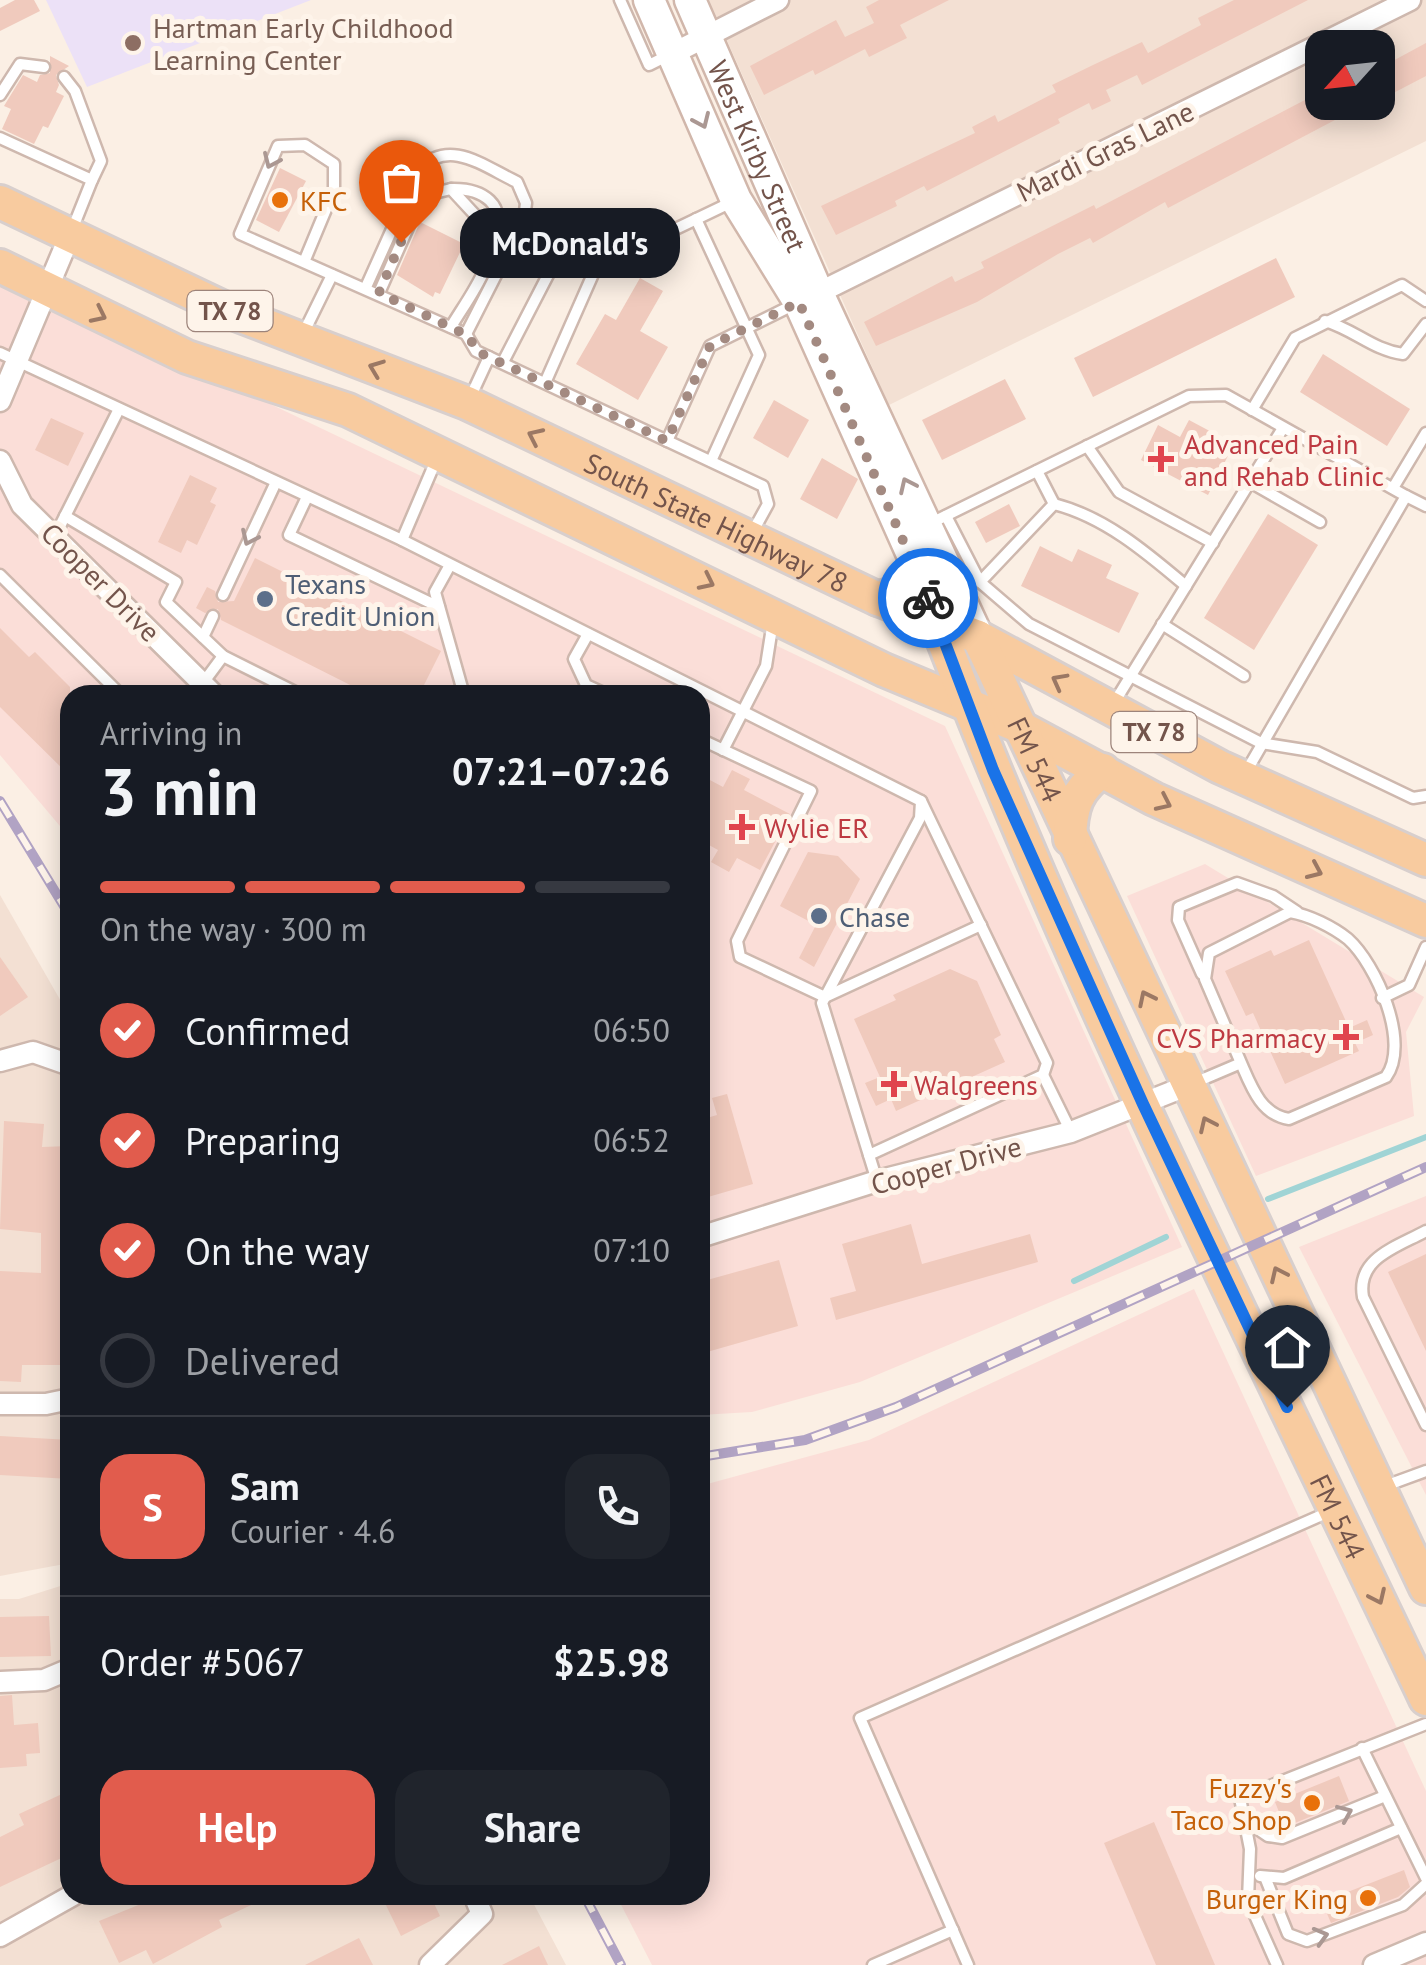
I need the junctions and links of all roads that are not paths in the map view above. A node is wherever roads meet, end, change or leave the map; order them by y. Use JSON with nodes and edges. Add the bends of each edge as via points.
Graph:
{"nodes":[{"id":1,"x":620,"y":0,"type":"edge"},
{"id":2,"x":649,"y":0,"type":"edge"},
{"id":3,"x":690,"y":0,"type":"edge"},
{"id":4,"x":778,"y":0,"type":"edge"},
{"id":5,"x":1410,"y":0,"type":"edge"},
{"id":6,"x":706,"y":36,"type":"junction"},
{"id":7,"x":672,"y":54,"type":"junction"},
{"id":8,"x":44,"y":67,"type":"dead end"},
{"id":9,"x":64,"y":77,"type":"dead end"},
{"id":10,"x":0,"y":95,"type":"edge"},
{"id":11,"x":0,"y":138,"type":"edge"},
{"id":12,"x":92,"y":180,"type":"junction"},
{"id":13,"x":450,"y":189,"type":"junction"},
{"id":14,"x":736,"y":200,"type":"junction"},
{"id":15,"x":0,"y":202,"type":"edge"},
{"id":16,"x":696,"y":219,"type":"junction"},
{"id":17,"x":524,"y":220,"type":"junction"},
{"id":18,"x":70,"y":235,"type":"junction"},
{"id":19,"x":492,"y":239,"type":"junction"},
{"id":20,"x":564,"y":244,"type":"junction"},
{"id":21,"x":602,"y":256,"type":"junction"},
{"id":22,"x":304,"y":262,"type":"junction"},
{"id":23,"x":0,"y":266,"type":"edge"},
{"id":24,"x":332,"y":275,"type":"junction"},
{"id":25,"x":366,"y":287,"type":"junction"},
{"id":26,"x":47,"y":289,"type":"junction"},
{"id":27,"x":379,"y":293,"type":"junction"},
{"id":28,"x":809,"y":298,"type":"junction"},
{"id":29,"x":1426,"y":300,"type":"edge"},
{"id":30,"x":1324,"y":321,"type":"junction"},
{"id":31,"x":1426,"y":324,"type":"edge"},
{"id":32,"x":451,"y":327,"type":"junction"},
{"id":33,"x":746,"y":327,"type":"junction"},
{"id":34,"x":466,"y":334,"type":"junction"},
{"id":35,"x":301,"y":339,"type":"junction"},
{"id":36,"x":7,"y":357,"type":"edge"},
{"id":37,"x":489,"y":357,"type":"junction"},
{"id":38,"x":502,"y":362,"type":"junction"},
{"id":39,"x":545,"y":383,"type":"junction"},
{"id":40,"x":0,"y":401,"type":"edge"},
{"id":41,"x":467,"y":404,"type":"junction"},
{"id":42,"x":119,"y":409,"type":"junction"},
{"id":43,"x":1252,"y":410,"type":"junction"},
{"id":44,"x":1283,"y":428,"type":"junction"},
{"id":45,"x":1426,"y":433,"type":"edge"},
{"id":46,"x":667,"y":441,"type":"junction"},
{"id":47,"x":1087,"y":446,"type":"junction"},
{"id":48,"x":439,"y":453,"type":"junction"},
{"id":49,"x":0,"y":461,"type":"edge"},
{"id":50,"x":711,"y":461,"type":"junction"},
{"id":51,"x":1037,"y":471,"type":"junction"},
{"id":52,"x":276,"y":482,"type":"junction"},
{"id":53,"x":1250,"y":482,"type":"junction"},
{"id":54,"x":1393,"y":488,"type":"junction"},
{"id":55,"x":307,"y":496,"type":"junction"},
{"id":56,"x":1406,"y":496,"type":"junction"},
{"id":57,"x":1054,"y":504,"type":"junction"},
{"id":58,"x":1426,"y":506,"type":"edge"},
{"id":59,"x":65,"y":516,"type":"junction"},
{"id":60,"x":936,"y":521,"type":"junction"},
{"id":61,"x":1320,"y":522,"type":"dead end"},
{"id":62,"x":55,"y":537,"type":"junction"},
{"id":63,"x":750,"y":538,"type":"junction"},
{"id":64,"x":402,"y":540,"type":"junction"},
{"id":65,"x":1213,"y":543,"type":"junction"},
{"id":66,"x":450,"y":565,"type":"junction"},
{"id":67,"x":919,"y":570,"type":"junction"},
{"id":68,"x":0,"y":575,"type":"edge"},
{"id":69,"x":980,"y":582,"type":"junction"},
{"id":70,"x":1186,"y":586,"type":"junction"},
{"id":71,"x":223,"y":595,"type":"dead end"},
{"id":72,"x":878,"y":598,"type":"junction"},
{"id":73,"x":439,"y":608,"type":"junction"},
{"id":74,"x":212,"y":616,"type":"dead end"},
{"id":75,"x":774,"y":616,"type":"junction"},
{"id":76,"x":936,"y":621,"type":"junction"},
{"id":77,"x":1162,"y":624,"type":"junction"},
{"id":78,"x":588,"y":634,"type":"junction"},
{"id":79,"x":203,"y":636,"type":"junction"},
{"id":80,"x":978,"y":637,"type":"junction"},
{"id":81,"x":223,"y":656,"type":"junction"},
{"id":82,"x":1130,"y":675,"type":"junction"},
{"id":83,"x":1244,"y":676,"type":"dead end"},
{"id":84,"x":111,"y":685,"type":"edge"},
{"id":85,"x":204,"y":685,"type":"edge"},
{"id":86,"x":210,"y":685,"type":"edge"},
{"id":87,"x":281,"y":685,"type":"edge"},
{"id":88,"x":461,"y":685,"type":"edge"},
{"id":89,"x":588,"y":685,"type":"edge"},
{"id":90,"x":691,"y":685,"type":"edge"},
{"id":91,"x":710,"y":695,"type":"edge"},
{"id":92,"x":968,"y":705,"type":"junction"},
{"id":93,"x":1110,"y":708,"type":"junction"},
{"id":94,"x":741,"y":710,"type":"junction"},
{"id":95,"x":1016,"y":725,"type":"junction"},
{"id":96,"x":1261,"y":743,"type":"junction"},
{"id":97,"x":710,"y":744,"type":"edge"},
{"id":98,"x":723,"y":750,"type":"junction"},
{"id":99,"x":1102,"y":770,"type":"junction"},
{"id":100,"x":1244,"y":778,"type":"junction"},
{"id":101,"x":1426,"y":796,"type":"edge"},
{"id":102,"x":921,"y":801,"type":"junction"},
{"id":103,"x":1070,"y":839,"type":"junction"},
{"id":104,"x":1426,"y":860,"type":"edge"},
{"id":105,"x":1298,"y":913,"type":"junction"},
{"id":106,"x":1426,"y":921,"type":"edge"},
{"id":107,"x":981,"y":926,"type":"junction"},
{"id":108,"x":1426,"y":947,"type":"edge"},
{"id":109,"x":1205,"y":979,"type":"junction"},
{"id":110,"x":825,"y":997,"type":"junction"},
{"id":111,"x":1382,"y":998,"type":"junction"},
{"id":112,"x":0,"y":1061,"type":"edge"},
{"id":113,"x":60,"y":1061,"type":"edge"},
{"id":114,"x":1241,"y":1063,"type":"junction"},
{"id":115,"x":1043,"y":1074,"type":"junction"},
{"id":116,"x":1189,"y":1086,"type":"junction"},
{"id":117,"x":1143,"y":1104,"type":"junction"},
{"id":118,"x":1070,"y":1132,"type":"junction"},
{"id":119,"x":869,"y":1156,"type":"junction"},
{"id":120,"x":877,"y":1182,"type":"junction"},
{"id":121,"x":1426,"y":1231,"type":"edge"},
{"id":122,"x":710,"y":1234,"type":"edge"},
{"id":123,"x":60,"y":1401,"type":"edge"},
{"id":124,"x":0,"y":1404,"type":"edge"},
{"id":125,"x":1426,"y":1424,"type":"edge"},
{"id":126,"x":1426,"y":1471,"type":"edge"},
{"id":127,"x":1379,"y":1488,"type":"junction"},
{"id":128,"x":1336,"y":1509,"type":"junction"},
{"id":129,"x":1426,"y":1588,"type":"edge"},
{"id":130,"x":60,"y":1674,"type":"edge"},
{"id":131,"x":0,"y":1682,"type":"edge"},
{"id":132,"x":1426,"y":1699,"type":"edge"},
{"id":133,"x":1426,"y":1724,"type":"edge"},
{"id":134,"x":1362,"y":1748,"type":"junction"},
{"id":135,"x":1385,"y":1796,"type":"junction"},
{"id":136,"x":1242,"y":1818,"type":"junction"},
{"id":137,"x":1401,"y":1828,"type":"junction"},
{"id":138,"x":1249,"y":1874,"type":"junction"},
{"id":139,"x":1265,"y":1877,"type":"junction"},
{"id":140,"x":1426,"y":1881,"type":"edge"},
{"id":141,"x":60,"y":1902,"type":"edge"},
{"id":142,"x":478,"y":1905,"type":"edge"},
{"id":143,"x":953,"y":1930,"type":"junction"},
{"id":144,"x":0,"y":1936,"type":"edge"},
{"id":145,"x":1426,"y":1943,"type":"edge"},
{"id":146,"x":430,"y":1965,"type":"edge"},
{"id":147,"x":873,"y":1965,"type":"edge"},
{"id":148,"x":968,"y":1965,"type":"edge"},
{"id":149,"x":1277,"y":1965,"type":"edge"},
{"id":150,"x":1374,"y":1965,"type":"edge"}],
"edges":[{"from":1,"to":7,"type":"lane","via":[[649,65]]},
{"from":2,"to":7,"type":"main road","name":"West Kirby Street"},
{"from":3,"to":6,"type":"main road","name":"West Kirby Street"},
{"from":4,"to":6,"type":"street"},
{"from":5,"to":28,"type":"street","name":"Mardi Gras Lane"},
{"from":6,"to":7,"type":"street"},
{"from":6,"to":28,"type":"main road","name":"West Kirby Street"},
{"from":7,"to":14,"type":"main road","name":"West Kirby Street","one_way":true},
{"from":8,"to":10,"type":"lane","via":[[20,64]]},
{"from":9,"to":12,"type":"lane","via":[[101,161]]},
{"from":11,"to":12,"type":"lane"},
{"from":12,"to":18,"type":"lane"},
{"from":13,"to":19,"type":"lane"},
{"from":13,"to":19,"type":"lane","via":[[483,192],[492,200],[498,224]]},
{"from":13,"to":27,"type":"lane","via":[[422,196]]},
{"from":14,"to":16,"type":"lane"},
{"from":14,"to":28,"type":"main road","name":"West Kirby Street"},
{"from":15,"to":18,"type":"main road","name":"South State Highway 78","number":"TX 78"},
{"from":16,"to":21,"type":"lane","via":[[617,257]]},
{"from":16,"to":33,"type":"lane"},
{"from":17,"to":20,"type":"lane"},
{"from":17,"to":25,"type":"lane","via":[[526,203],[516,182],[452,152],[432,156],[419,170]]},
{"from":17,"to":34,"type":"lane"},
{"from":18,"to":26,"type":"street"},
{"from":18,"to":35,"type":"main road","name":"South State Highway 78","number":"TX 78"},
{"from":19,"to":32,"type":"lane","via":[[490,256]]},
{"from":20,"to":21,"type":"lane"},
{"from":20,"to":38,"type":"lane"},
{"from":21,"to":39,"type":"lane"},
{"from":22,"to":22,"type":"lane","one_way":true,"via":[[334,190],[334,164],[305,145],[278,146],[240,234]]},
{"from":22,"to":24,"type":"lane"},
{"from":23,"to":26,"type":"main road","name":"South State Highway 78","number":"TX 78"},
{"from":24,"to":25,"type":"lane"},
{"from":24,"to":35,"type":"lane"},
{"from":25,"to":27,"type":"lane"},
{"from":26,"to":36,"type":"street"},
{"from":26,"to":48,"type":"main road","name":"South State Highway 78","number":"TX 78","one_way":true,"via":[[187,357],[348,410]]},
{"from":27,"to":32,"type":"lane"},
{"from":28,"to":33,"type":"lane"},
{"from":60,"to":28,"type":"main road","name":"West Kirby Street","one_way":true},
{"from":28,"to":67,"type":"main road","name":"West Kirby Street"},
{"from":29,"to":30,"type":"lane","via":[[1402,285]]},
{"from":30,"to":31,"type":"lane","via":[[1349,328],[1378,350],[1403,354]]},
{"from":30,"to":43,"type":"lane","via":[[1295,338]]},
{"from":32,"to":34,"type":"lane"},
{"from":33,"to":46,"type":"lane","via":[[710,346]]},
{"from":33,"to":50,"type":"lane","via":[[757,361]]},
{"from":34,"to":37,"type":"lane"},
{"from":41,"to":35,"type":"main road","name":"South State Highway 78","number":"TX 78","one_way":true},
{"from":36,"to":40,"type":"street"},
{"from":36,"to":42,"type":"lane"},
{"from":37,"to":38,"type":"lane"},
{"from":37,"to":41,"type":"lane"},
{"from":38,"to":39,"type":"lane"},
{"from":39,"to":46,"type":"lane"},
{"from":41,"to":48,"type":"main road"},
{"from":63,"to":41,"type":"main road","name":"South State Highway 78","number":"TX 78","one_way":true},
{"from":42,"to":52,"type":"lane"},
{"from":42,"to":59,"type":"lane"},
{"from":43,"to":44,"type":"lane"},
{"from":43,"to":47,"type":"lane","via":[[1226,395],[1189,396]]},
{"from":44,"to":53,"type":"lane"},
{"from":44,"to":54,"type":"lane"},
{"from":45,"to":54,"type":"lane"},
{"from":46,"to":50,"type":"lane"},
{"from":47,"to":51,"type":"lane"},
{"from":47,"to":65,"type":"lane","via":[[1119,492]]},
{"from":48,"to":64,"type":"lane"},
{"from":48,"to":75,"type":"main road","name":"South State Highway 78","number":"TX 78","one_way":true},
{"from":49,"to":62,"type":"street","name":"Cooper Drive","via":[[22,504]]},
{"from":50,"to":63,"type":"lane","via":[[766,490],[768,504]]},
{"from":51,"to":57,"type":"lane"},
{"from":51,"to":60,"type":"lane"},
{"from":52,"to":55,"type":"lane"},
{"from":52,"to":71,"type":"lane","one_way":true},
{"from":53,"to":61,"type":"lane"},
{"from":53,"to":65,"type":"lane"},
{"from":54,"to":56,"type":"lane"},
{"from":55,"to":64,"type":"lane"},
{"from":55,"to":73,"type":"lane","via":[[289,536]]},
{"from":56,"to":58,"type":"lane"},
{"from":56,"to":96,"type":"lane"},
{"from":57,"to":69,"type":"lane"},
{"from":57,"to":70,"type":"lane","via":[[1139,546]]},
{"from":59,"to":62,"type":"lane"},
{"from":59,"to":79,"type":"lane","via":[[176,582],[166,602]]},
{"from":60,"to":69,"type":"lane"},
{"from":60,"to":80,"type":"main road","name":"West Kirby Street"},
{"from":62,"to":85,"type":"street","name":"Cooper Drive"},
{"from":63,"to":72,"type":"main road","name":"South State Highway 78","number":"TX 78"},
{"from":64,"to":66,"type":"lane"},
{"from":65,"to":70,"type":"lane"},
{"from":66,"to":73,"type":"lane","via":[[434,592]]},
{"from":66,"to":78,"type":"lane"},
{"from":67,"to":72,"type":"main road","via":[[907,588]]},
{"from":67,"to":76,"type":"main road","name":"West Kirby Street"},
{"from":68,"to":84,"type":"lane"},
{"from":69,"to":82,"type":"lane","via":[[1028,624]]},
{"from":70,"to":77,"type":"lane"},
{"from":72,"to":76,"type":"main road","name":"South State Highway 78","number":"TX 78"},
{"from":73,"to":88,"type":"lane"},
{"from":74,"to":79,"type":"lane"},
{"from":75,"to":92,"type":"main road","name":"South State Highway 78","number":"TX 78"},
{"from":75,"to":94,"type":"lane","via":[[766,666]]},
{"from":76,"to":80,"type":"main road","name":"South State Highway 78","number":"TX 78"},
{"from":76,"to":92,"type":"main road","name":"FM 544","number":"FM 544"},
{"from":77,"to":82,"type":"lane"},
{"from":77,"to":83,"type":"lane"},
{"from":78,"to":89,"type":"lane","via":[[574,659]]},
{"from":78,"to":90,"type":"lane"},
{"from":79,"to":81,"type":"lane"},
{"from":93,"to":80,"type":"main road","name":"South State Highway 78","number":"TX 78","one_way":true},
{"from":80,"to":95,"type":"main road","name":"FM 544","number":"FM 544"},
{"from":81,"to":86,"type":"lane"},
{"from":81,"to":87,"type":"lane"},
{"from":82,"to":93,"type":"lane"},
{"from":82,"to":96,"type":"lane"},
{"from":91,"to":94,"type":"lane"},
{"from":92,"to":95,"type":"main road","name":"South State Highway 78","number":"TX 78"},
{"from":92,"to":117,"type":"main road","name":"FM 544","number":"FM 544"},
{"from":93,"to":100,"type":"main road","name":"South State Highway 78","number":"TX 78"},
{"from":94,"to":98,"type":"lane"},
{"from":94,"to":102,"type":"lane"},
{"from":95,"to":99,"type":"main road","name":"South State Highway 78","number":"TX 78"},
{"from":95,"to":103,"type":"main road","name":"FM 544","number":"FM 544"},
{"from":96,"to":100,"type":"lane"},
{"from":96,"to":101,"type":"lane","via":[[1317,752],[1413,798]]},
{"from":97,"to":98,"type":"lane"},
{"from":98,"to":110,"type":"lane","via":[[811,792],[737,941],[740,958]]},
{"from":99,"to":103,"type":"main road","via":[[1073,802]]},
{"from":99,"to":106,"type":"main road","name":"South State Highway 78","number":"TX 78","one_way":true},
{"from":100,"to":104,"type":"main road","name":"South State Highway 78","number":"TX 78"},
{"from":102,"to":107,"type":"lane"},
{"from":102,"to":110,"type":"lane","via":[[920,818]]},
{"from":116,"to":103,"type":"main road","name":"FM 544","number":"FM 544","one_way":true},
{"from":105,"to":109,"type":"lane","via":[[1215,947],[1205,961]]},
{"from":105,"to":109,"type":"lane","via":[[1237,883],[1179,907],[1178,920]]},
{"from":105,"to":111,"type":"lane","via":[[1358,949]]},
{"from":107,"to":110,"type":"lane"},
{"from":107,"to":115,"type":"lane","via":[[1047,1063]]},
{"from":108,"to":111,"type":"lane","via":[[1409,984]]},
{"from":109,"to":114,"type":"lane"},
{"from":110,"to":119,"type":"lane"},
{"from":111,"to":114,"type":"lane","via":[[1397,1048],[1380,1082],[1282,1118],[1255,1095]]},
{"from":112,"to":113,"type":"street","via":[[33,1052]]},
{"from":114,"to":116,"type":"lane"},
{"from":115,"to":118,"type":"lane"},
{"from":115,"to":119,"type":"lane"},
{"from":116,"to":117,"type":"street","name":"Cooper Drive"},
{"from":127,"to":116,"type":"main road","name":"FM 544","number":"FM 544","one_way":true},
{"from":117,"to":118,"type":"street","name":"Cooper Drive"},
{"from":117,"to":128,"type":"main road","name":"FM 544","number":"FM 544"},
{"from":118,"to":120,"type":"street","name":"Cooper Drive"},
{"from":119,"to":120,"type":"lane"},
{"from":120,"to":122,"type":"street","name":"Cooper Drive"},
{"from":121,"to":125,"type":"lane","via":[[1364,1268],[1360,1282]]},
{"from":123,"to":124,"type":"street"},
{"from":126,"to":127,"type":"lane"},
{"from":127,"to":128,"type":"main road"},
{"from":127,"to":129,"type":"main road","name":"FM 544","number":"FM 544"},
{"from":128,"to":132,"type":"main road","name":"FM 544","number":"FM 544","one_way":true},
{"from":128,"to":143,"type":"lane","via":[[860,1718]]},
{"from":130,"to":131,"type":"street"},
{"from":133,"to":134,"type":"lane"},
{"from":134,"to":135,"type":"lane"},
{"from":134,"to":136,"type":"lane","via":[[1246,1792],[1240,1798]]},
{"from":136,"to":135,"type":"lane","one_way":true,"via":[[1282,1838]]},
{"from":135,"to":137,"type":"lane"},
{"from":136,"to":138,"type":"lane"},
{"from":137,"to":139,"type":"lane","via":[[1284,1878]]},
{"from":137,"to":140,"type":"lane"},
{"from":138,"to":139,"type":"lane"},
{"from":138,"to":149,"type":"lane","via":[[1248,1900]]},
{"from":139,"to":140,"type":"lane","one_way":true,"via":[[1288,1934],[1307,1941],[1404,1905]]},
{"from":141,"to":144,"type":"street"},
{"from":142,"to":146,"type":"street"},
{"from":143,"to":147,"type":"lane"},
{"from":143,"to":148,"type":"lane"},
{"from":145,"to":150,"type":"street"}]}
